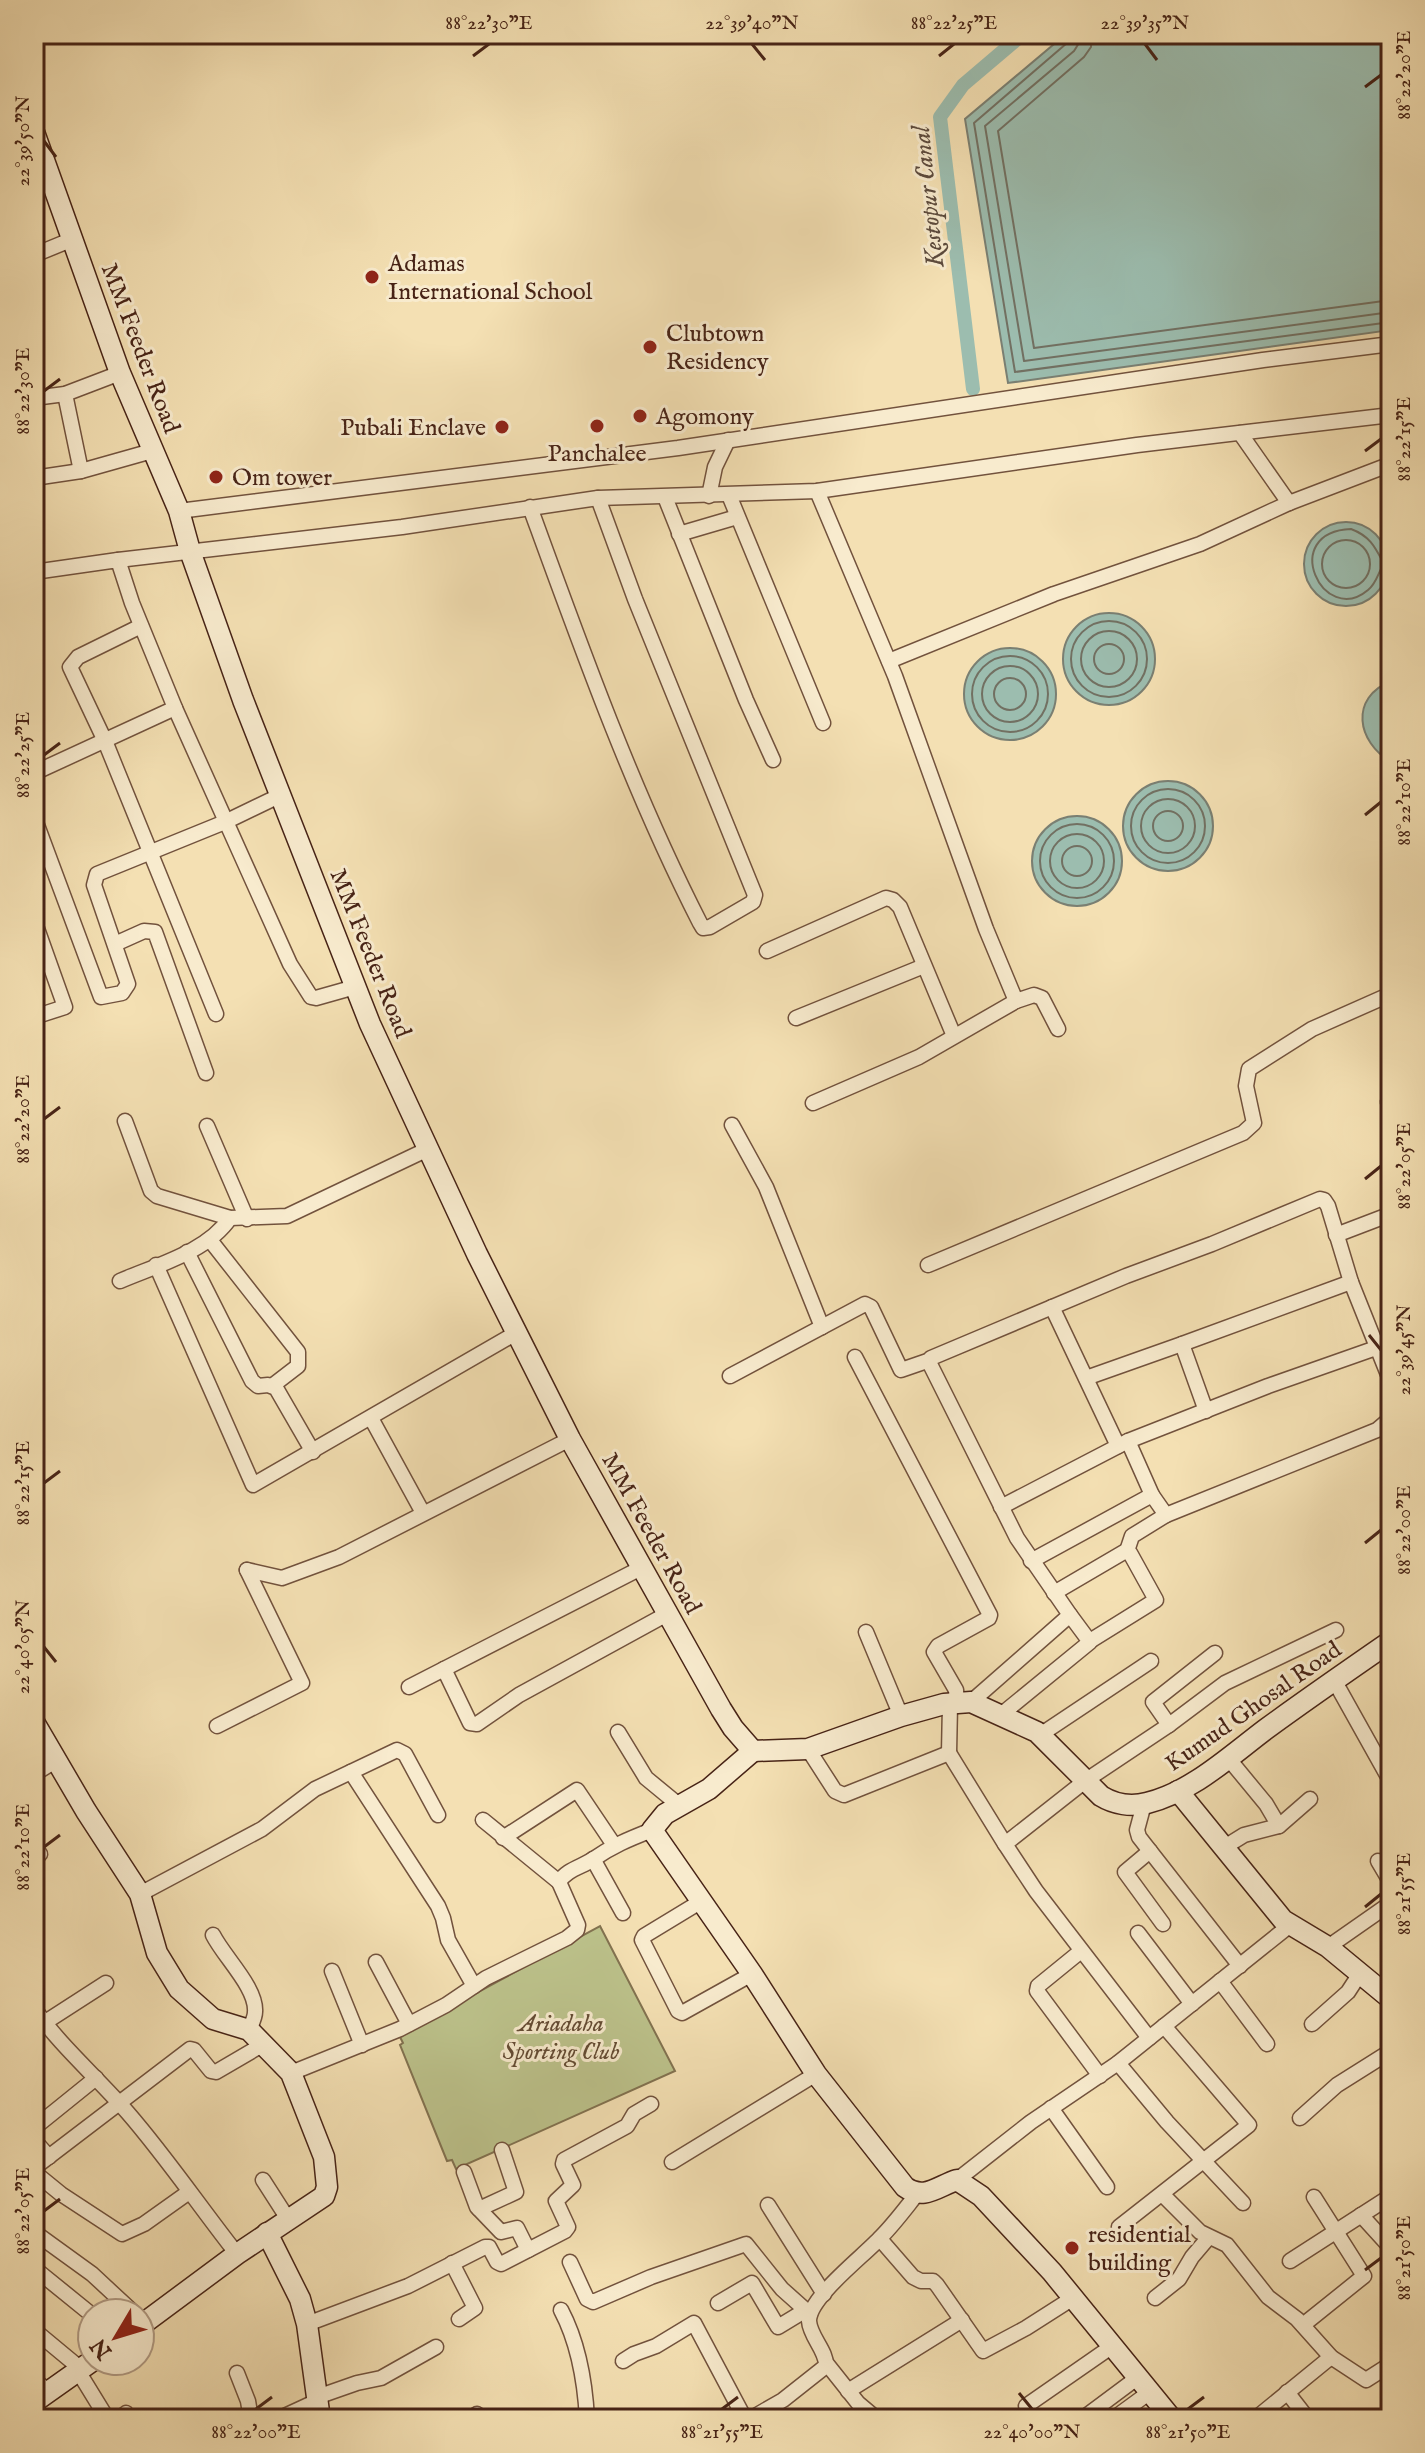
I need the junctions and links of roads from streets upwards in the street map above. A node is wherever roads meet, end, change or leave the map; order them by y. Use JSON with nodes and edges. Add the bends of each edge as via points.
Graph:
{"nodes":[{"id":1,"x":34,"y":132,"type":"edge"},
{"id":2,"x":73,"y":239,"type":"junction"},
{"id":3,"x":34,"y":255,"type":"edge"},
{"id":4,"x":1391,"y":344,"type":"edge"},
{"id":5,"x":120,"y":373,"type":"junction"},
{"id":6,"x":65,"y":394,"type":"junction"},
{"id":7,"x":34,"y":398,"type":"edge"},
{"id":8,"x":1391,"y":415,"type":"edge"},
{"id":9,"x":1240,"y":433,"type":"junction"},
{"id":10,"x":728,"y":440,"type":"junction"},
{"id":11,"x":152,"y":451,"type":"junction"},
{"id":12,"x":1391,"y":464,"type":"edge"},
{"id":13,"x":81,"y":471,"type":"junction"},
{"id":14,"x":34,"y":478,"type":"edge"},
{"id":15,"x":817,"y":491,"type":"junction"},
{"id":16,"x":729,"y":495,"type":"junction"},
{"id":17,"x":709,"y":496,"type":"junction"},
{"id":18,"x":665,"y":497,"type":"junction"},
{"id":19,"x":598,"y":498,"type":"junction"},
{"id":20,"x":1289,"y":503,"type":"junction"},
{"id":21,"x":530,"y":507,"type":"junction"},
{"id":22,"x":179,"y":511,"type":"junction"},
{"id":23,"x":737,"y":517,"type":"junction"},
{"id":24,"x":679,"y":534,"type":"junction"},
{"id":25,"x":190,"y":551,"type":"junction"},
{"id":26,"x":118,"y":560,"type":"junction"},
{"id":27,"x":34,"y":572,"type":"edge"},
{"id":28,"x":141,"y":626,"type":"junction"},
{"id":29,"x":889,"y":661,"type":"junction"},
{"id":30,"x":175,"y":708,"type":"junction"},
{"id":31,"x":823,"y":723,"type":"dead end"},
{"id":32,"x":105,"y":741,"type":"junction"},
{"id":33,"x":773,"y":760,"type":"dead end"},
{"id":34,"x":34,"y":773,"type":"edge"},
{"id":35,"x":281,"y":795,"type":"junction"},
{"id":36,"x":34,"y":817,"type":"edge"},
{"id":37,"x":225,"y":822,"type":"junction"},
{"id":38,"x":149,"y":853,"type":"junction"},
{"id":39,"x":34,"y":920,"type":"edge"},
{"id":40,"x":115,"y":944,"type":"junction"},
{"id":41,"x":767,"y":951,"type":"dead end"},
{"id":42,"x":924,"y":966,"type":"junction"},
{"id":43,"x":355,"y":987,"type":"junction"},
{"id":44,"x":1391,"y":994,"type":"edge"},
{"id":45,"x":1016,"y":1001,"type":"junction"},
{"id":46,"x":216,"y":1014,"type":"dead end"},
{"id":47,"x":34,"y":1017,"type":"edge"},
{"id":48,"x":796,"y":1018,"type":"dead end"},
{"id":49,"x":1058,"y":1029,"type":"dead end"},
{"id":50,"x":954,"y":1036,"type":"junction"},
{"id":51,"x":206,"y":1073,"type":"dead end"},
{"id":52,"x":813,"y":1103,"type":"dead end"},
{"id":53,"x":125,"y":1121,"type":"dead end"},
{"id":54,"x":732,"y":1125,"type":"dead end"},
{"id":55,"x":207,"y":1126,"type":"dead end"},
{"id":56,"x":428,"y":1149,"type":"junction"},
{"id":57,"x":1391,"y":1215,"type":"edge"},
{"id":58,"x":230,"y":1218,"type":"junction"},
{"id":59,"x":247,"y":1219,"type":"junction"},
{"id":60,"x":1336,"y":1235,"type":"junction"},
{"id":61,"x":210,"y":1240,"type":"junction"},
{"id":62,"x":187,"y":1252,"type":"junction"},
{"id":63,"x":156,"y":1265,"type":"junction"},
{"id":64,"x":928,"y":1265,"type":"dead end"},
{"id":65,"x":120,"y":1281,"type":"dead end"},
{"id":66,"x":1351,"y":1282,"type":"junction"},
{"id":67,"x":1052,"y":1307,"type":"junction"},
{"id":68,"x":822,"y":1327,"type":"junction"},
{"id":69,"x":516,"y":1333,"type":"junction"},
{"id":70,"x":1182,"y":1344,"type":"junction"},
{"id":71,"x":1376,"y":1348,"type":"junction"},
{"id":72,"x":855,"y":1357,"type":"dead end"},
{"id":73,"x":930,"y":1360,"type":"junction"},
{"id":74,"x":730,"y":1376,"type":"dead end"},
{"id":75,"x":1086,"y":1378,"type":"junction"},
{"id":76,"x":1391,"y":1382,"type":"edge"},
{"id":77,"x":272,"y":1386,"type":"junction"},
{"id":78,"x":1206,"y":1411,"type":"junction"},
{"id":79,"x":371,"y":1418,"type":"junction"},
{"id":80,"x":1391,"y":1418,"type":"edge"},
{"id":81,"x":570,"y":1439,"type":"junction"},
{"id":82,"x":1123,"y":1444,"type":"junction"},
{"id":83,"x":313,"y":1452,"type":"junction"},
{"id":84,"x":1152,"y":1495,"type":"junction"},
{"id":85,"x":1001,"y":1507,"type":"junction"},
{"id":86,"x":423,"y":1513,"type":"junction"},
{"id":87,"x":1166,"y":1515,"type":"junction"},
{"id":88,"x":1127,"y":1551,"type":"junction"},
{"id":89,"x":1031,"y":1561,"type":"junction"},
{"id":90,"x":641,"y":1568,"type":"junction"},
{"id":91,"x":1054,"y":1593,"type":"junction"},
{"id":92,"x":667,"y":1614,"type":"junction"},
{"id":93,"x":1070,"y":1615,"type":"junction"},
{"id":94,"x":1336,"y":1630,"type":"dead end"},
{"id":95,"x":866,"y":1632,"type":"dead end"},
{"id":96,"x":1090,"y":1641,"type":"junction"},
{"id":97,"x":1391,"y":1641,"type":"edge"},
{"id":98,"x":1215,"y":1653,"type":"dead end"},
{"id":99,"x":1151,"y":1661,"type":"dead end"},
{"id":100,"x":444,"y":1669,"type":"junction"},
{"id":101,"x":1334,"y":1680,"type":"junction"},
{"id":102,"x":409,"y":1687,"type":"dead end"},
{"id":103,"x":964,"y":1702,"type":"junction"},
{"id":104,"x":1002,"y":1714,"type":"junction"},
{"id":105,"x":901,"y":1716,"type":"junction"},
{"id":106,"x":34,"y":1722,"type":"edge"},
{"id":107,"x":1169,"y":1725,"type":"junction"},
{"id":108,"x":217,"y":1726,"type":"dead end"},
{"id":109,"x":618,"y":1732,"type":"dead end"},
{"id":110,"x":1040,"y":1735,"type":"junction"},
{"id":111,"x":808,"y":1749,"type":"junction"},
{"id":112,"x":753,"y":1751,"type":"junction"},
{"id":113,"x":949,"y":1753,"type":"junction"},
{"id":114,"x":1228,"y":1758,"type":"junction"},
{"id":115,"x":57,"y":1760,"type":"junction"},
{"id":116,"x":351,"y":1772,"type":"junction"},
{"id":117,"x":34,"y":1774,"type":"edge"},
{"id":118,"x":1085,"y":1781,"type":"junction"},
{"id":119,"x":1391,"y":1782,"type":"edge"},
{"id":120,"x":1178,"y":1791,"type":"junction"},
{"id":121,"x":1310,"y":1799,"type":"dead end"},
{"id":122,"x":1144,"y":1804,"type":"junction"},
{"id":123,"x":680,"y":1806,"type":"junction"},
{"id":124,"x":438,"y":1815,"type":"dead end"},
{"id":125,"x":483,"y":1820,"type":"dead end"},
{"id":126,"x":1279,"y":1826,"type":"junction"},
{"id":127,"x":652,"y":1830,"type":"junction"},
{"id":128,"x":503,"y":1838,"type":"junction"},
{"id":129,"x":1005,"y":1844,"type":"junction"},
{"id":130,"x":614,"y":1845,"type":"junction"},
{"id":131,"x":1223,"y":1848,"type":"junction"},
{"id":132,"x":1150,"y":1851,"type":"junction"},
{"id":133,"x":593,"y":1859,"type":"junction"},
{"id":134,"x":1378,"y":1861,"type":"dead end"},
{"id":135,"x":559,"y":1882,"type":"junction"},
{"id":136,"x":1391,"y":1883,"type":"edge"},
{"id":137,"x":140,"y":1894,"type":"junction"},
{"id":138,"x":700,"y":1902,"type":"junction"},
{"id":139,"x":1391,"y":1903,"type":"edge"},
{"id":140,"x":623,"y":1913,"type":"dead end"},
{"id":141,"x":1163,"y":1924,"type":"dead end"},
{"id":142,"x":1289,"y":1926,"type":"junction"},
{"id":143,"x":1138,"y":1933,"type":"dead end"},
{"id":144,"x":213,"y":1935,"type":"dead end"},
{"id":145,"x":1328,"y":1947,"type":"junction"},
{"id":146,"x":1081,"y":1951,"type":"junction"},
{"id":147,"x":376,"y":1962,"type":"dead end"},
{"id":148,"x":1240,"y":1966,"type":"junction"},
{"id":149,"x":332,"y":1971,"type":"dead end"},
{"id":150,"x":1361,"y":1972,"type":"junction"},
{"id":151,"x":752,"y":1974,"type":"junction"},
{"id":152,"x":1220,"y":1981,"type":"junction"},
{"id":153,"x":106,"y":1983,"type":"dead end"},
{"id":154,"x":474,"y":1986,"type":"junction"},
{"id":155,"x":1387,"y":1988,"type":"edge"},
{"id":156,"x":1192,"y":2004,"type":"junction"},
{"id":157,"x":34,"y":2008,"type":"edge"},
{"id":158,"x":44,"y":2023,"type":"junction"},
{"id":159,"x":409,"y":2024,"type":"junction"},
{"id":160,"x":1312,"y":2024,"type":"dead end"},
{"id":161,"x":1164,"y":2026,"type":"junction"},
{"id":162,"x":255,"y":2037,"type":"junction"},
{"id":163,"x":1149,"y":2038,"type":"junction"},
{"id":164,"x":1267,"y":2044,"type":"dead end"},
{"id":165,"x":362,"y":2045,"type":"junction"},
{"id":166,"x":1391,"y":2051,"type":"edge"},
{"id":167,"x":1118,"y":2063,"type":"junction"},
{"id":168,"x":291,"y":2073,"type":"junction"},
{"id":169,"x":816,"y":2074,"type":"junction"},
{"id":170,"x":1100,"y":2076,"type":"junction"},
{"id":171,"x":96,"y":2078,"type":"junction"},
{"id":172,"x":120,"y":2104,"type":"junction"},
{"id":173,"x":651,"y":2104,"type":"dead end"},
{"id":174,"x":1051,"y":2108,"type":"junction"},
{"id":175,"x":1300,"y":2118,"type":"dead end"},
{"id":176,"x":34,"y":2128,"type":"edge"},
{"id":177,"x":34,"y":2140,"type":"edge"},
{"id":178,"x":502,"y":2150,"type":"dead end"},
{"id":179,"x":49,"y":2157,"type":"junction"},
{"id":180,"x":1203,"y":2161,"type":"junction"},
{"id":181,"x":672,"y":2162,"type":"dead end"},
{"id":182,"x":34,"y":2170,"type":"edge"},
{"id":183,"x":464,"y":2172,"type":"dead end"},
{"id":184,"x":263,"y":2180,"type":"dead end"},
{"id":185,"x":957,"y":2180,"type":"junction"},
{"id":186,"x":1107,"y":2187,"type":"dead end"},
{"id":187,"x":189,"y":2192,"type":"junction"},
{"id":188,"x":917,"y":2194,"type":"junction"},
{"id":189,"x":1162,"y":2194,"type":"junction"},
{"id":190,"x":1391,"y":2196,"type":"edge"},
{"id":191,"x":1314,"y":2197,"type":"dead end"},
{"id":192,"x":1243,"y":2203,"type":"dead end"},
{"id":193,"x":768,"y":2205,"type":"dead end"},
{"id":194,"x":479,"y":2209,"type":"junction"},
{"id":195,"x":1361,"y":2215,"type":"junction"},
{"id":196,"x":288,"y":2219,"type":"junction"},
{"id":197,"x":1119,"y":2227,"type":"dead end"},
{"id":198,"x":1336,"y":2231,"type":"junction"},
{"id":199,"x":34,"y":2232,"type":"edge"},
{"id":200,"x":267,"y":2233,"type":"junction"},
{"id":201,"x":1209,"y":2237,"type":"junction"},
{"id":202,"x":880,"y":2239,"type":"junction"},
{"id":203,"x":1391,"y":2248,"type":"edge"},
{"id":204,"x":528,"y":2250,"type":"junction"},
{"id":205,"x":237,"y":2254,"type":"junction"},
{"id":206,"x":1290,"y":2261,"type":"dead end"},
{"id":207,"x":570,"y":2262,"type":"dead end"},
{"id":208,"x":452,"y":2263,"type":"junction"},
{"id":209,"x":34,"y":2268,"type":"edge"},
{"id":210,"x":824,"y":2294,"type":"junction"},
{"id":211,"x":116,"y":2297,"type":"edge"},
{"id":212,"x":1073,"y":2298,"type":"junction"},
{"id":213,"x":1155,"y":2298,"type":"dead end"},
{"id":214,"x":76,"y":2302,"type":"edge"},
{"id":215,"x":718,"y":2303,"type":"dead end"},
{"id":216,"x":156,"y":2309,"type":"edge"},
{"id":217,"x":561,"y":2310,"type":"dead end"},
{"id":218,"x":808,"y":2312,"type":"junction"},
{"id":219,"x":459,"y":2319,"type":"dead end"},
{"id":220,"x":962,"y":2320,"type":"junction"},
{"id":221,"x":307,"y":2324,"type":"junction"},
{"id":222,"x":1303,"y":2325,"type":"junction"},
{"id":223,"x":34,"y":2330,"type":"edge"},
{"id":224,"x":436,"y":2347,"type":"dead end"},
{"id":225,"x":1111,"y":2347,"type":"junction"},
{"id":226,"x":1331,"y":2357,"type":"junction"},
{"id":227,"x":76,"y":2361,"type":"edge"},
{"id":228,"x":623,"y":2361,"type":"dead end"},
{"id":229,"x":827,"y":2364,"type":"junction"},
{"id":230,"x":1391,"y":2364,"type":"edge"},
{"id":231,"x":76,"y":2371,"type":"edge"},
{"id":232,"x":237,"y":2373,"type":"dead end"},
{"id":233,"x":88,"y":2377,"type":"edge"},
{"id":234,"x":1144,"y":2385,"type":"junction"},
{"id":235,"x":39,"y":2391,"type":"edge"},
{"id":236,"x":848,"y":2391,"type":"junction"},
{"id":237,"x":1287,"y":2392,"type":"junction"},
{"id":238,"x":318,"y":2406,"type":"edge"},
{"id":239,"x":1026,"y":2406,"type":"dead end"},
{"id":240,"x":105,"y":2415,"type":"dead end"},
{"id":241,"x":251,"y":2419,"type":"edge"},
{"id":242,"x":278,"y":2419,"type":"edge"},
{"id":243,"x":587,"y":2419,"type":"edge"},
{"id":244,"x":747,"y":2419,"type":"edge"},
{"id":245,"x":877,"y":2419,"type":"edge"},
{"id":246,"x":1082,"y":2419,"type":"edge"},
{"id":247,"x":1113,"y":2419,"type":"edge"},
{"id":248,"x":1172,"y":2419,"type":"edge"},
{"id":249,"x":1255,"y":2419,"type":"edge"},
{"id":250,"x":1308,"y":2419,"type":"edge"}],
"edges":[{"from":1,"to":2,"type":"street","name":"MM Feeder Road"},
{"from":2,"to":3,"type":"street"},
{"from":2,"to":5,"type":"street","name":"MM Feeder Road"},
{"from":4,"to":10,"type":"street"},
{"from":5,"to":6,"type":"street"},
{"from":5,"to":11,"type":"street","name":"MM Feeder Road"},
{"from":6,"to":7,"type":"street"},
{"from":6,"to":13,"type":"street"},
{"from":8,"to":9,"type":"street"},
{"from":9,"to":15,"type":"street"},
{"from":9,"to":20,"type":"street"},
{"from":10,"to":17,"type":"street"},
{"from":10,"to":22,"type":"street"},
{"from":11,"to":13,"type":"street"},
{"from":11,"to":22,"type":"street","name":"MM Feeder Road"},
{"from":12,"to":20,"type":"street"},
{"from":13,"to":14,"type":"street"},
{"from":15,"to":16,"type":"street"},
{"from":15,"to":29,"type":"street"},
{"from":16,"to":17,"type":"street"},
{"from":16,"to":23,"type":"street"},
{"from":17,"to":18,"type":"street"},
{"from":18,"to":19,"type":"street"},
{"from":18,"to":24,"type":"street"},
{"from":19,"to":21,"type":"street"},
{"from":19,"to":21,"type":"street","via":[[755,895],[753,902],[710,927],[700,923],[656,831],[590,673]]},
{"from":20,"to":29,"type":"street","via":[[1200,544],[1054,594]]},
{"from":21,"to":25,"type":"street"},
{"from":22,"to":25,"type":"street","name":"MM Feeder Road"},
{"from":23,"to":24,"type":"street"},
{"from":23,"to":31,"type":"street"},
{"from":24,"to":33,"type":"street"},
{"from":25,"to":26,"type":"street"},
{"from":25,"to":35,"type":"street","name":"MM Feeder Road"},
{"from":26,"to":27,"type":"street"},
{"from":26,"to":28,"type":"street"},
{"from":28,"to":30,"type":"street"},
{"from":28,"to":32,"type":"street","via":[[71,664]]},
{"from":29,"to":45,"type":"street"},
{"from":30,"to":32,"type":"street"},
{"from":30,"to":37,"type":"street"},
{"from":32,"to":34,"type":"street"},
{"from":32,"to":38,"type":"street"},
{"from":35,"to":37,"type":"street"},
{"from":35,"to":43,"type":"street","name":"MM Feeder Road"},
{"from":36,"to":40,"type":"street","via":[[101,997],[127,989]]},
{"from":37,"to":38,"type":"street"},
{"from":37,"to":43,"type":"street","via":[[306,993],[316,998]]},
{"from":38,"to":40,"type":"street","via":[[94,879]]},
{"from":38,"to":46,"type":"street"},
{"from":39,"to":47,"type":"street","via":[[65,1007]]},
{"from":40,"to":51,"type":"street","via":[[144,931],[155,932]]},
{"from":41,"to":42,"type":"street","via":[[886,898],[900,907]]},
{"from":42,"to":48,"type":"street"},
{"from":42,"to":50,"type":"street"},
{"from":43,"to":56,"type":"street","name":"MM Feeder Road"},
{"from":44,"to":64,"type":"street","via":[[1312,1029],[1249,1069],[1246,1086],[1254,1123],[1243,1133]]},
{"from":45,"to":49,"type":"street","via":[[1042,998]]},
{"from":45,"to":50,"type":"street"},
{"from":50,"to":52,"type":"street"},
{"from":53,"to":58,"type":"street","via":[[151,1191]]},
{"from":54,"to":68,"type":"street","via":[[766,1187]]},
{"from":55,"to":59,"type":"street"},
{"from":56,"to":59,"type":"street","via":[[287,1216]]},
{"from":56,"to":69,"type":"street","name":"MM Feeder Road"},
{"from":57,"to":60,"type":"street"},
{"from":58,"to":59,"type":"street"},
{"from":58,"to":61,"type":"street"},
{"from":60,"to":66,"type":"street"},
{"from":60,"to":67,"type":"street","via":[[1328,1206],[1320,1199]]},
{"from":61,"to":62,"type":"street"},
{"from":61,"to":77,"type":"street","via":[[298,1352],[298,1366]]},
{"from":62,"to":63,"type":"street"},
{"from":62,"to":77,"type":"street","via":[[252,1381]]},
{"from":63,"to":65,"type":"street"},
{"from":63,"to":83,"type":"street","via":[[253,1485]]},
{"from":66,"to":70,"type":"street"},
{"from":66,"to":71,"type":"street"},
{"from":67,"to":73,"type":"street"},
{"from":67,"to":75,"type":"street"},
{"from":68,"to":73,"type":"street","via":[[867,1305],[901,1370]]},
{"from":68,"to":74,"type":"street"},
{"from":69,"to":79,"type":"street"},
{"from":69,"to":81,"type":"street","name":"MM Feeder Road"},
{"from":70,"to":75,"type":"street"},
{"from":70,"to":78,"type":"street"},
{"from":71,"to":76,"type":"street"},
{"from":71,"to":78,"type":"street"},
{"from":72,"to":103,"type":"street","via":[[990,1615],[935,1650]]},
{"from":73,"to":85,"type":"street"},
{"from":75,"to":82,"type":"street"},
{"from":77,"to":83,"type":"street"},
{"from":78,"to":82,"type":"street"},
{"from":79,"to":83,"type":"street"},
{"from":79,"to":86,"type":"street"},
{"from":80,"to":87,"type":"street","via":[[1377,1430]]},
{"from":81,"to":86,"type":"street"},
{"from":81,"to":90,"type":"street","name":"MM Feeder Road"},
{"from":82,"to":84,"type":"street"},
{"from":82,"to":85,"type":"street"},
{"from":84,"to":87,"type":"street"},
{"from":84,"to":89,"type":"street"},
{"from":85,"to":89,"type":"street"},
{"from":86,"to":108,"type":"street","via":[[339,1557],[282,1578],[247,1570],[302,1683]]},
{"from":87,"to":88,"type":"street","via":[[1132,1536]]},
{"from":88,"to":91,"type":"street"},
{"from":88,"to":96,"type":"street","via":[[1156,1600]]},
{"from":89,"to":91,"type":"street"},
{"from":90,"to":92,"type":"street","name":"MM Feeder Road"},
{"from":90,"to":100,"type":"street"},
{"from":91,"to":93,"type":"street"},
{"from":92,"to":100,"type":"street","via":[[519,1695],[477,1724],[470,1723]]},
{"from":92,"to":112,"type":"street","name":"MM Feeder Road","via":[[733,1728]]},
{"from":93,"to":96,"type":"street"},
{"from":93,"to":103,"type":"street"},
{"from":94,"to":107,"type":"street","via":[[1225,1683]]},
{"from":95,"to":105,"type":"street"},
{"from":96,"to":104,"type":"street"},
{"from":97,"to":101,"type":"street","name":"Kumud Ghosal Road"},
{"from":98,"to":107,"type":"street","via":[[1153,1702]]},
{"from":99,"to":110,"type":"street"},
{"from":100,"to":102,"type":"street"},
{"from":101,"to":114,"type":"street","name":"Kumud Ghosal Road"},
{"from":101,"to":119,"type":"street"},
{"from":103,"to":104,"type":"street","name":"Kumud Ghosal Road"},
{"from":103,"to":105,"type":"street"},
{"from":103,"to":113,"type":"street","via":[[950,1705]]},
{"from":104,"to":110,"type":"street","name":"Kumud Ghosal Road"},
{"from":105,"to":111,"type":"street"},
{"from":106,"to":115,"type":"street"},
{"from":107,"to":118,"type":"street"},
{"from":109,"to":123,"type":"street","via":[[646,1778]]},
{"from":110,"to":118,"type":"street","name":"Kumud Ghosal Road"},
{"from":111,"to":112,"type":"street"},
{"from":111,"to":113,"type":"street","via":[[835,1791],[844,1795]]},
{"from":112,"to":123,"type":"street"},
{"from":113,"to":129,"type":"street"},
{"from":114,"to":120,"type":"street","name":"Kumud Ghosal Road"},
{"from":114,"to":126,"type":"street"},
{"from":115,"to":117,"type":"street"},
{"from":115,"to":137,"type":"street"},
{"from":116,"to":124,"type":"street","via":[[402,1750]]},
{"from":116,"to":137,"type":"street","via":[[315,1789],[262,1829]]},
{"from":116,"to":154,"type":"street","via":[[441,1911],[448,1940]]},
{"from":118,"to":122,"type":"street","name":"Kumud Ghosal Road","via":[[1109,1801]]},
{"from":118,"to":129,"type":"street"},
{"from":120,"to":122,"type":"street","name":"Kumud Ghosal Road"},
{"from":120,"to":131,"type":"street"},
{"from":121,"to":126,"type":"street"},
{"from":122,"to":132,"type":"street","via":[[1137,1833]]},
{"from":123,"to":127,"type":"street"},
{"from":125,"to":128,"type":"street"},
{"from":126,"to":131,"type":"street","via":[[1244,1835]]},
{"from":127,"to":130,"type":"street"},
{"from":127,"to":138,"type":"street"},
{"from":128,"to":130,"type":"street","via":[[577,1790]]},
{"from":128,"to":135,"type":"street"},
{"from":129,"to":146,"type":"street"},
{"from":130,"to":133,"type":"street"},
{"from":131,"to":142,"type":"street"},
{"from":132,"to":141,"type":"street","via":[[1125,1872]]},
{"from":132,"to":148,"type":"street"},
{"from":133,"to":135,"type":"street"},
{"from":133,"to":140,"type":"street"},
{"from":134,"to":136,"type":"street"},
{"from":135,"to":154,"type":"street","via":[[577,1930]]},
{"from":137,"to":162,"type":"street","via":[[157,1953],[179,1989],[213,2019]]},
{"from":138,"to":151,"type":"street"},
{"from":138,"to":151,"type":"street","via":[[642,1940],[678,2011]]},
{"from":139,"to":145,"type":"street"},
{"from":142,"to":145,"type":"street"},
{"from":142,"to":148,"type":"street"},
{"from":143,"to":156,"type":"street"},
{"from":144,"to":162,"type":"street","via":[[247,1985],[255,2008]]},
{"from":145,"to":150,"type":"street"},
{"from":146,"to":163,"type":"street"},
{"from":146,"to":170,"type":"street","via":[[1037,1988]]},
{"from":147,"to":159,"type":"street"},
{"from":148,"to":152,"type":"street"},
{"from":149,"to":165,"type":"street"},
{"from":150,"to":155,"type":"street"},
{"from":150,"to":160,"type":"street","via":[[1348,1992]]},
{"from":151,"to":169,"type":"street"},
{"from":152,"to":156,"type":"street"},
{"from":152,"to":164,"type":"street"},
{"from":153,"to":158,"type":"street"},
{"from":154,"to":159,"type":"street"},
{"from":156,"to":161,"type":"street"},
{"from":157,"to":158,"type":"street"},
{"from":158,"to":171,"type":"street"},
{"from":159,"to":165,"type":"street"},
{"from":161,"to":163,"type":"street"},
{"from":161,"to":180,"type":"street","via":[[1249,2124]]},
{"from":162,"to":168,"type":"street"},
{"from":162,"to":172,"type":"street","via":[[216,2072],[190,2049]]},
{"from":163,"to":167,"type":"street"},
{"from":165,"to":168,"type":"street"},
{"from":166,"to":175,"type":"street","via":[[1337,2085]]},
{"from":167,"to":170,"type":"street"},
{"from":167,"to":180,"type":"street"},
{"from":168,"to":196,"type":"street","via":[[321,2149],[327,2187],[324,2196]]},
{"from":169,"to":181,"type":"street"},
{"from":169,"to":188,"type":"street","via":[[905,2187]]},
{"from":170,"to":174,"type":"street"},
{"from":171,"to":172,"type":"street"},
{"from":171,"to":176,"type":"street"},
{"from":172,"to":179,"type":"street"},
{"from":172,"to":187,"type":"street"},
{"from":173,"to":204,"type":"street","via":[[634,2114],[627,2126],[564,2160],[573,2188],[556,2201],[567,2229]]},
{"from":174,"to":185,"type":"street"},
{"from":174,"to":186,"type":"street"},
{"from":177,"to":179,"type":"street"},
{"from":178,"to":194,"type":"street","via":[[516,2192]]},
{"from":179,"to":182,"type":"street"},
{"from":180,"to":189,"type":"street"},
{"from":180,"to":192,"type":"street"},
{"from":182,"to":187,"type":"street","via":[[122,2234]]},
{"from":183,"to":194,"type":"street"},
{"from":184,"to":196,"type":"street"},
{"from":185,"to":188,"type":"street"},
{"from":185,"to":212,"type":"street","via":[[989,2204]]},
{"from":187,"to":205,"type":"street"},
{"from":188,"to":202,"type":"street"},
{"from":189,"to":197,"type":"street"},
{"from":189,"to":201,"type":"street"},
{"from":190,"to":195,"type":"street"},
{"from":191,"to":198,"type":"street"},
{"from":193,"to":210,"type":"street"},
{"from":194,"to":204,"type":"street","via":[[501,2232],[517,2228]]},
{"from":195,"to":198,"type":"street"},
{"from":195,"to":203,"type":"street"},
{"from":196,"to":200,"type":"street"},
{"from":198,"to":206,"type":"street"},
{"from":198,"to":222,"type":"street","via":[[1364,2276]]},
{"from":199,"to":211,"type":"street"},
{"from":200,"to":205,"type":"street"},
{"from":200,"to":221,"type":"street"},
{"from":201,"to":213,"type":"street","via":[[1179,2279]]},
{"from":201,"to":222,"type":"street","via":[[1227,2245],[1268,2297]]},
{"from":202,"to":210,"type":"street"},
{"from":202,"to":220,"type":"street","via":[[913,2277],[933,2281]]},
{"from":204,"to":208,"type":"street","via":[[501,2264],[487,2246]]},
{"from":205,"to":216,"type":"street"},
{"from":207,"to":218,"type":"street","via":[[593,2302],[745,2244]]},
{"from":208,"to":219,"type":"street","via":[[475,2308]]},
{"from":208,"to":221,"type":"street"},
{"from":209,"to":214,"type":"street"},
{"from":210,"to":218,"type":"street"},
{"from":212,"to":220,"type":"street","via":[[987,2351]]},
{"from":212,"to":225,"type":"street"},
{"from":215,"to":218,"type":"street","via":[[752,2283],[778,2327]]},
{"from":217,"to":243,"type":"street","via":[[584,2376]]},
{"from":218,"to":229,"type":"street"},
{"from":220,"to":236,"type":"street"},
{"from":221,"to":238,"type":"street"},
{"from":222,"to":226,"type":"street"},
{"from":223,"to":227,"type":"street"},
{"from":224,"to":238,"type":"street"},
{"from":225,"to":234,"type":"street"},
{"from":225,"to":239,"type":"street"},
{"from":226,"to":230,"type":"street","via":[[1366,2380]]},
{"from":226,"to":237,"type":"street"},
{"from":228,"to":244,"type":"street","via":[[694,2323]]},
{"from":229,"to":236,"type":"street"},
{"from":229,"to":244,"type":"street","via":[[783,2400]]},
{"from":231,"to":235,"type":"street"},
{"from":232,"to":241,"type":"street"},
{"from":233,"to":240,"type":"street"},
{"from":234,"to":246,"type":"street"},
{"from":234,"to":247,"type":"street"},
{"from":234,"to":248,"type":"street"},
{"from":236,"to":245,"type":"street"},
{"from":237,"to":249,"type":"street"},
{"from":237,"to":250,"type":"street"},
{"from":238,"to":242,"type":"street"}]}
